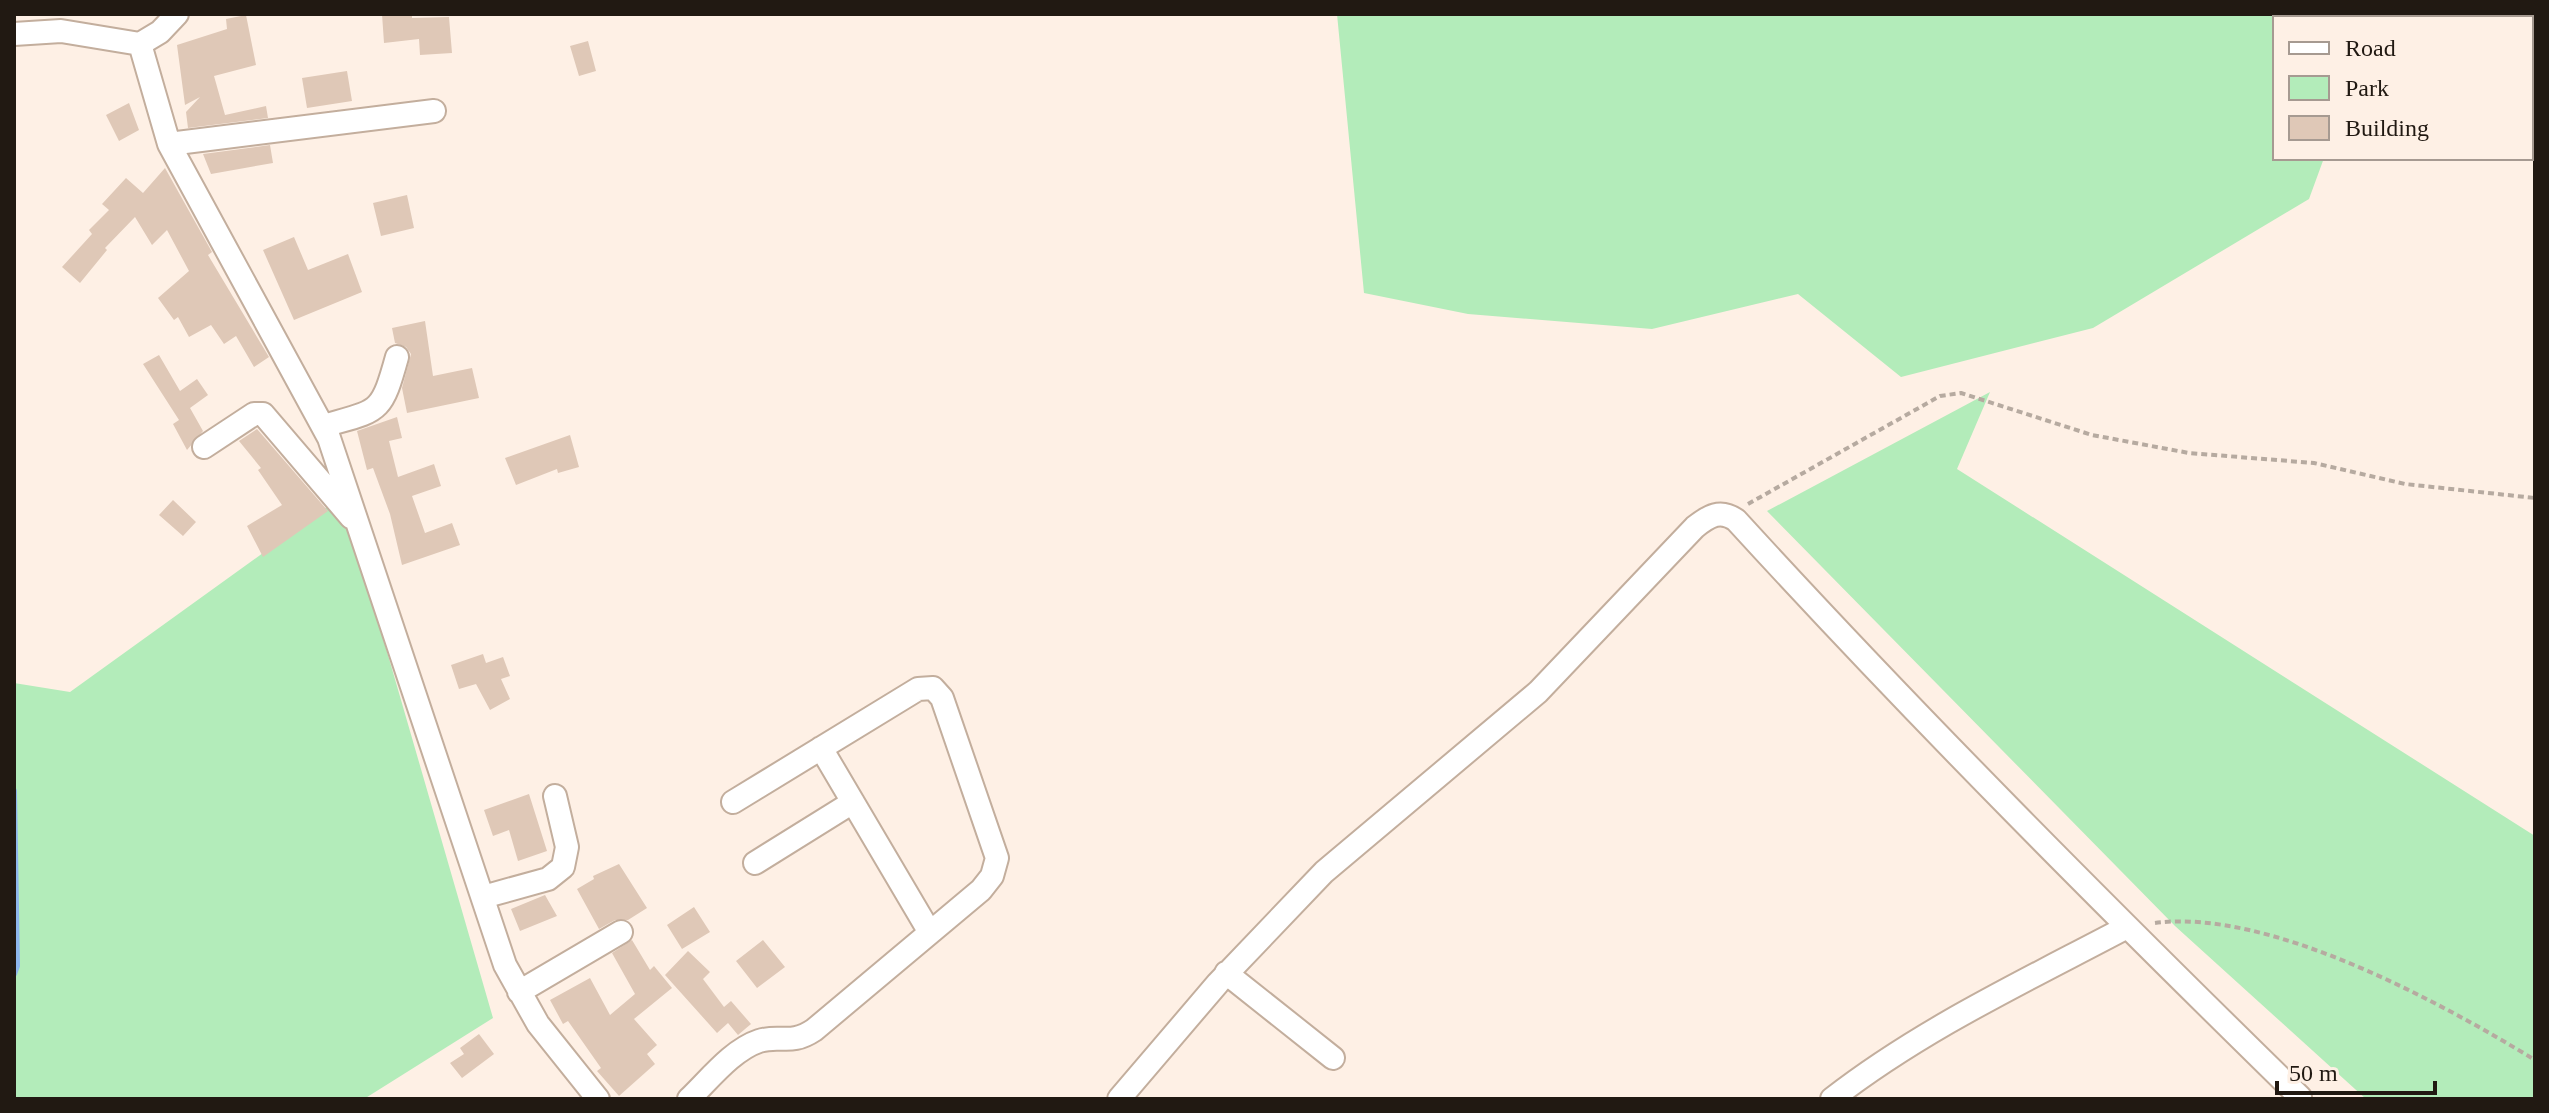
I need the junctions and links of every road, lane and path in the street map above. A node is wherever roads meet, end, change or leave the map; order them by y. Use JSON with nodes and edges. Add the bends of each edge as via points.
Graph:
{"nodes":[{"id":1,"x":177,"y":14,"type":"edge"},
{"id":2,"x":56,"y":23,"type":"edge"},
{"id":3,"x":14,"y":34,"type":"edge"},
{"id":4,"x":140,"y":44,"type":"junction"},
{"id":5,"x":434,"y":111,"type":"dead end"},
{"id":6,"x":169,"y":144,"type":"junction"},
{"id":7,"x":397,"y":357,"type":"dead end"},
{"id":8,"x":323,"y":426,"type":"junction"},
{"id":9,"x":204,"y":447,"type":"dead end"},
{"id":10,"x":2535,"y":498,"type":"edge"},
{"id":11,"x":1728,"y":515,"type":"junction"},
{"id":12,"x":359,"y":527,"type":"junction"},
{"id":13,"x":821,"y":748,"type":"junction"},
{"id":14,"x":555,"y":796,"type":"dead end"},
{"id":15,"x":733,"y":802,"type":"dead end"},
{"id":16,"x":853,"y":802,"type":"junction"},
{"id":17,"x":755,"y":863,"type":"dead end"},
{"id":18,"x":483,"y":897,"type":"junction"},
{"id":19,"x":2127,"y":927,"type":"junction"},
{"id":20,"x":929,"y":931,"type":"junction"},
{"id":21,"x":621,"y":932,"type":"dead end"},
{"id":22,"x":1226,"y":973,"type":"junction"},
{"id":23,"x":519,"y":992,"type":"junction"},
{"id":24,"x":1333,"y":1058,"type":"dead end"},
{"id":25,"x":2535,"y":1060,"type":"edge"},
{"id":26,"x":2300,"y":1097,"type":"edge"},
{"id":27,"x":598,"y":1099,"type":"edge"},
{"id":28,"x":689,"y":1099,"type":"edge"},
{"id":29,"x":1119,"y":1099,"type":"edge"},
{"id":30,"x":1832,"y":1099,"type":"edge"}],
"edges":[{"from":1,"to":4,"type":"street"},
{"from":2,"to":3,"type":"street"},
{"from":2,"to":4,"type":"street"},
{"from":4,"to":6,"type":"street"},
{"from":5,"to":6,"type":"street"},
{"from":6,"to":8,"type":"street"},
{"from":7,"to":8,"type":"street","via":[[377,409]]},
{"from":8,"to":12,"type":"street"},
{"from":9,"to":12,"type":"street","via":[[254,414],[263,414]]},
{"from":10,"to":11,"type":"path","via":[[2405,484],[2314,463],[2189,453],[2092,435],[1961,393],[1940,396]]},
{"from":11,"to":19,"type":"street"},
{"from":11,"to":22,"type":"street","via":[[1712,515],[1695,527],[1538,692],[1346,852]]},
{"from":12,"to":18,"type":"street"},
{"from":13,"to":15,"type":"street"},
{"from":13,"to":16,"type":"street"},
{"from":13,"to":20,"type":"street","via":[[918,689],[933,688],[942,698],[997,858],[987,884]]},
{"from":14,"to":18,"type":"street","via":[[567,847],[563,867],[548,879]]},
{"from":16,"to":17,"type":"street"},
{"from":16,"to":20,"type":"street"},
{"from":18,"to":23,"type":"street"},
{"from":19,"to":25,"type":"path","via":[[2198,924],[2309,948],[2380,976]]},
{"from":19,"to":26,"type":"street"},
{"from":19,"to":30,"type":"street","via":[[1964,1013]]},
{"from":20,"to":28,"type":"street","via":[[805,1036],[745,1047]]},
{"from":21,"to":23,"type":"street"},
{"from":22,"to":24,"type":"street"},
{"from":22,"to":29,"type":"street"},
{"from":23,"to":27,"type":"street"}]}
